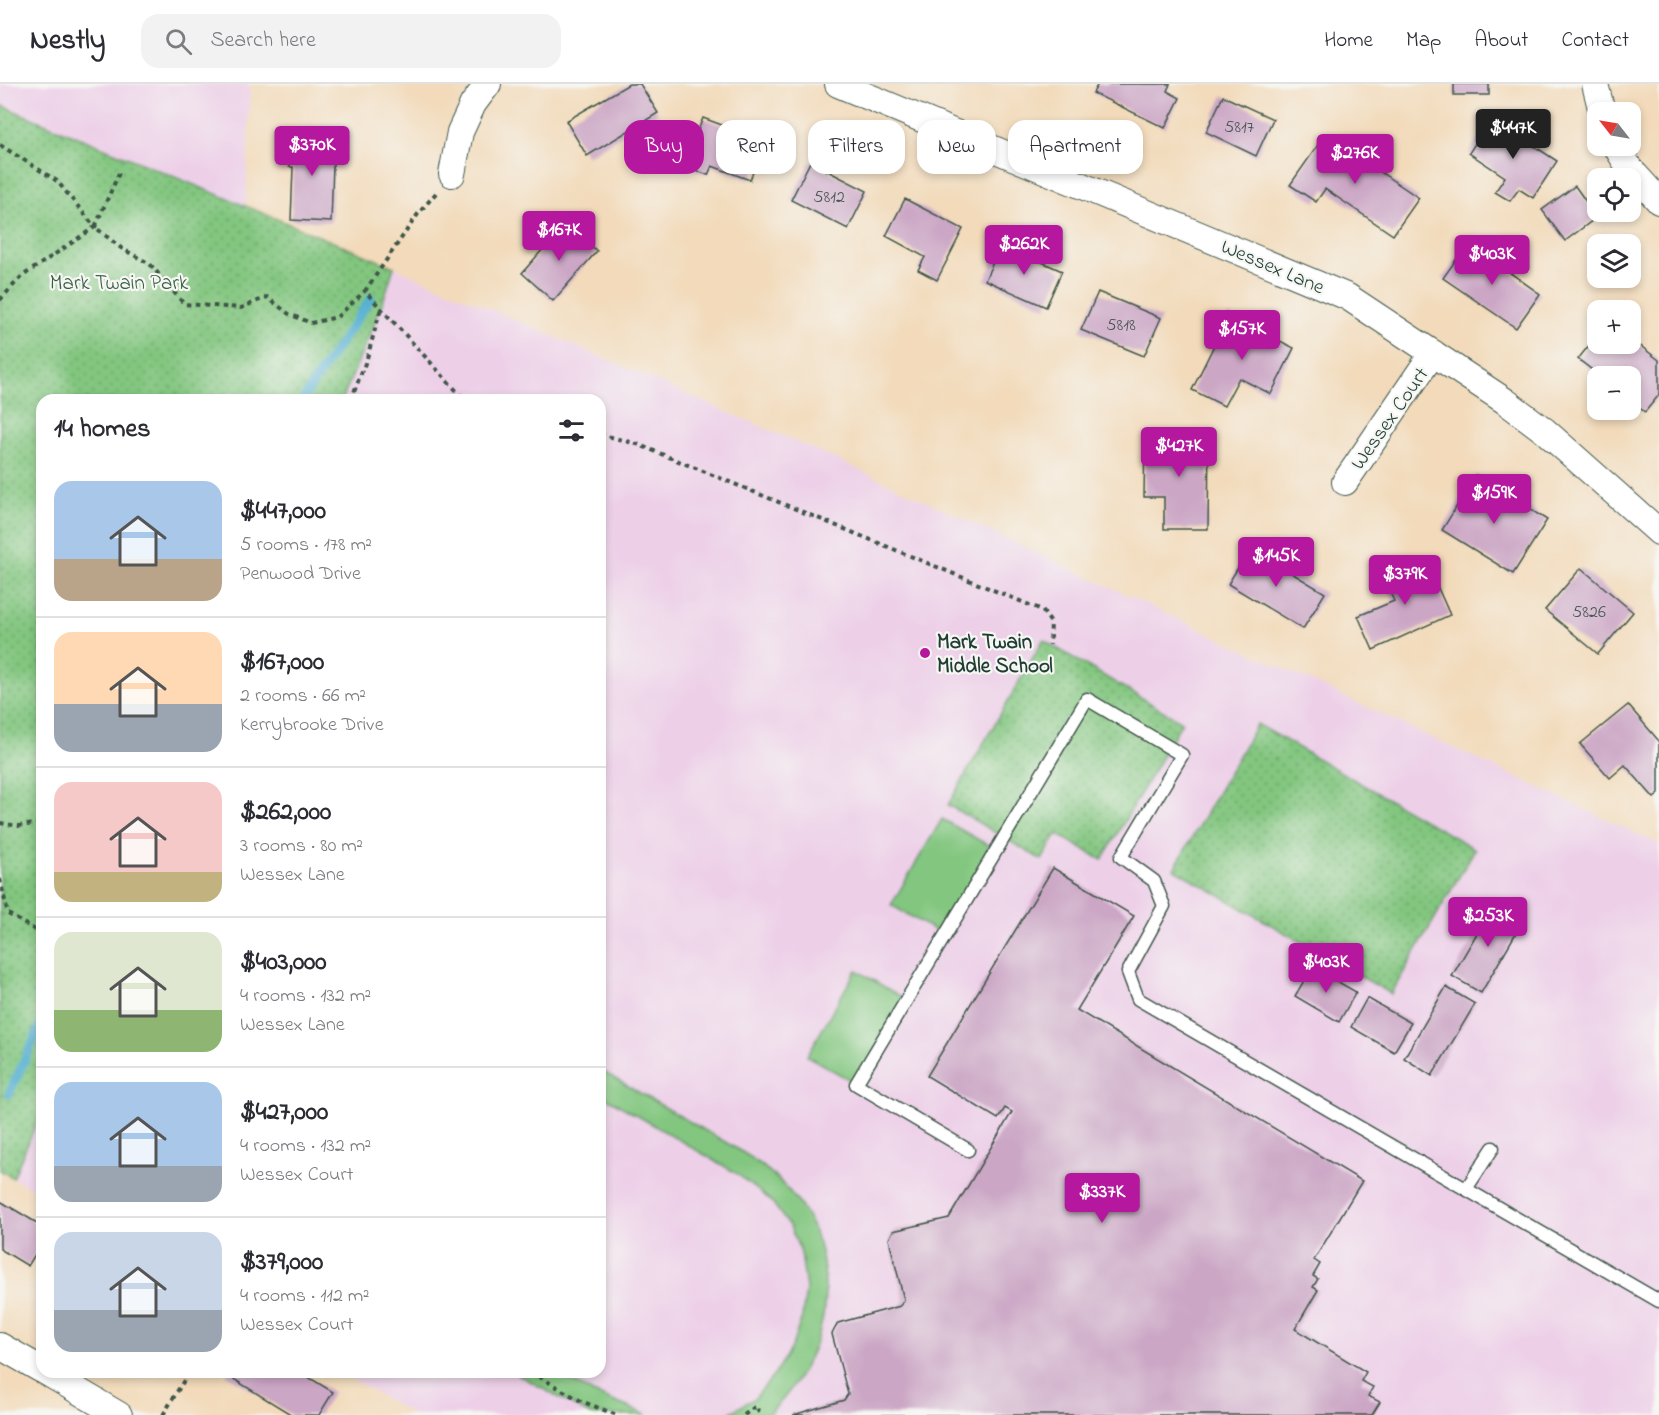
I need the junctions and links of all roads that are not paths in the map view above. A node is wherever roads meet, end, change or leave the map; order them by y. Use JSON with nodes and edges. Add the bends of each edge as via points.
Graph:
{"nodes":[{"id":1,"x":488,"y":84,"type":"edge"},
{"id":2,"x":838,"y":84,"type":"edge"},
{"id":3,"x":1595,"y":84,"type":"edge"},
{"id":4,"x":1600,"y":102,"type":"edge"},
{"id":5,"x":1622,"y":156,"type":"edge"},
{"id":6,"x":452,"y":174,"type":"road end"},
{"id":7,"x":1659,"y":201,"type":"edge"},
{"id":8,"x":1433,"y":353,"type":"junction"},
{"id":9,"x":1345,"y":482,"type":"dead end"},
{"id":10,"x":1659,"y":532,"type":"edge"},
{"id":11,"x":1492,"y":1148,"type":"dead end"},
{"id":12,"x":968,"y":1150,"type":"dead end"},
{"id":13,"x":1466,"y":1190,"type":"junction"},
{"id":14,"x":1659,"y":1301,"type":"edge"},
{"id":15,"x":0,"y":1346,"type":"edge"},
{"id":16,"x":36,"y":1366,"type":"edge"},
{"id":17,"x":56,"y":1378,"type":"edge"},
{"id":18,"x":119,"y":1415,"type":"edge"}],
"edges":[{"from":1,"to":6,"type":"street","via":[[460,132]]},
{"from":2,"to":8,"type":"street","name":"Wessex Lane","via":[[1348,297]]},
{"from":3,"to":4,"type":"street"},
{"from":5,"to":7,"type":"street"},
{"from":8,"to":9,"type":"street","name":"Wessex Court"},
{"from":8,"to":10,"type":"street","name":"Wessex Lane","via":[[1545,431]]},
{"from":11,"to":13,"type":"lane"},
{"from":12,"to":13,"type":"lane","via":[[856,1084],[1087,699],[1182,755],[1121,857],[1154,881],[1164,906],[1128,972],[1138,999]]},
{"from":13,"to":14,"type":"lane"},
{"from":15,"to":16,"type":"street"},
{"from":17,"to":18,"type":"street"}]}
